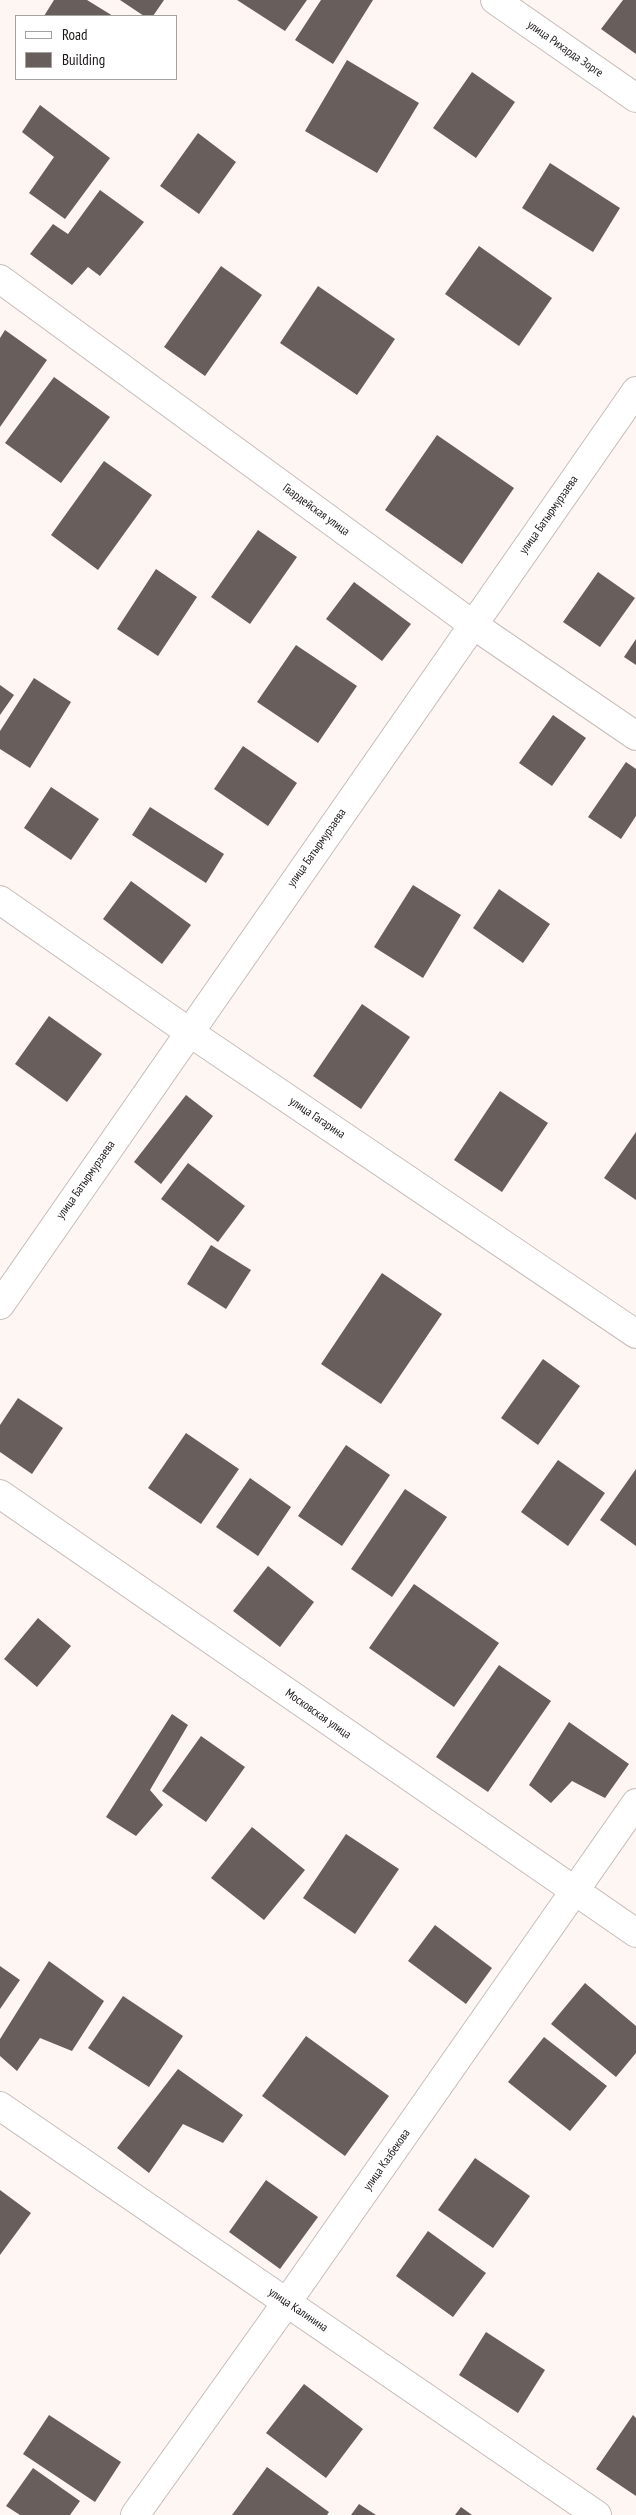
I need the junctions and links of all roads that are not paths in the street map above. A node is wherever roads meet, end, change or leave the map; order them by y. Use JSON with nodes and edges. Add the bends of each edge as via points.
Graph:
{"nodes":[{"id":1,"x":495,"y":0,"type":"edge"},
{"id":2,"x":636,"y":98,"type":"edge"},
{"id":3,"x":0,"y":280,"type":"edge"},
{"id":4,"x":636,"y":391,"type":"edge"},
{"id":5,"x":472,"y":624,"type":"junction"},
{"id":6,"x":636,"y":736,"type":"edge"},
{"id":7,"x":0,"y":900,"type":"edge"},
{"id":8,"x":189,"y":1032,"type":"junction"},
{"id":9,"x":0,"y":1305,"type":"edge"},
{"id":10,"x":636,"y":1334,"type":"edge"},
{"id":11,"x":0,"y":1494,"type":"edge"},
{"id":12,"x":636,"y":1803,"type":"edge"},
{"id":13,"x":575,"y":1892,"type":"junction"},
{"id":14,"x":636,"y":1933,"type":"edge"},
{"id":15,"x":0,"y":2106,"type":"edge"},
{"id":16,"x":287,"y":2302,"type":"junction"},
{"id":17,"x":135,"y":2515,"type":"edge"},
{"id":18,"x":597,"y":2515,"type":"edge"}],
"edges":[{"from":1,"to":2,"type":"street","name":"улица Рихарда Зорге"},
{"from":3,"to":5,"type":"street","name":"Гвардейская улица"},
{"from":4,"to":5,"type":"street","name":"улица Батырмурзаева"},
{"from":5,"to":6,"type":"street","name":"Гвардейская улица"},
{"from":5,"to":8,"type":"street","name":"улица Батырмурзаева"},
{"from":7,"to":8,"type":"street","name":"улица Гагарина"},
{"from":8,"to":9,"type":"street","name":"улица Батырмурзаева"},
{"from":8,"to":10,"type":"street","name":"улица Гагарина"},
{"from":11,"to":13,"type":"street","name":"Московская улица"},
{"from":12,"to":13,"type":"street","name":"улица Казбекова"},
{"from":13,"to":14,"type":"street","name":"Московская улица"},
{"from":13,"to":16,"type":"street","name":"улица Казбекова"},
{"from":15,"to":16,"type":"street","name":"улица Калинина"},
{"from":16,"to":17,"type":"street","name":"улица Казбекова"},
{"from":16,"to":18,"type":"street","name":"улица Калинина"}]}
